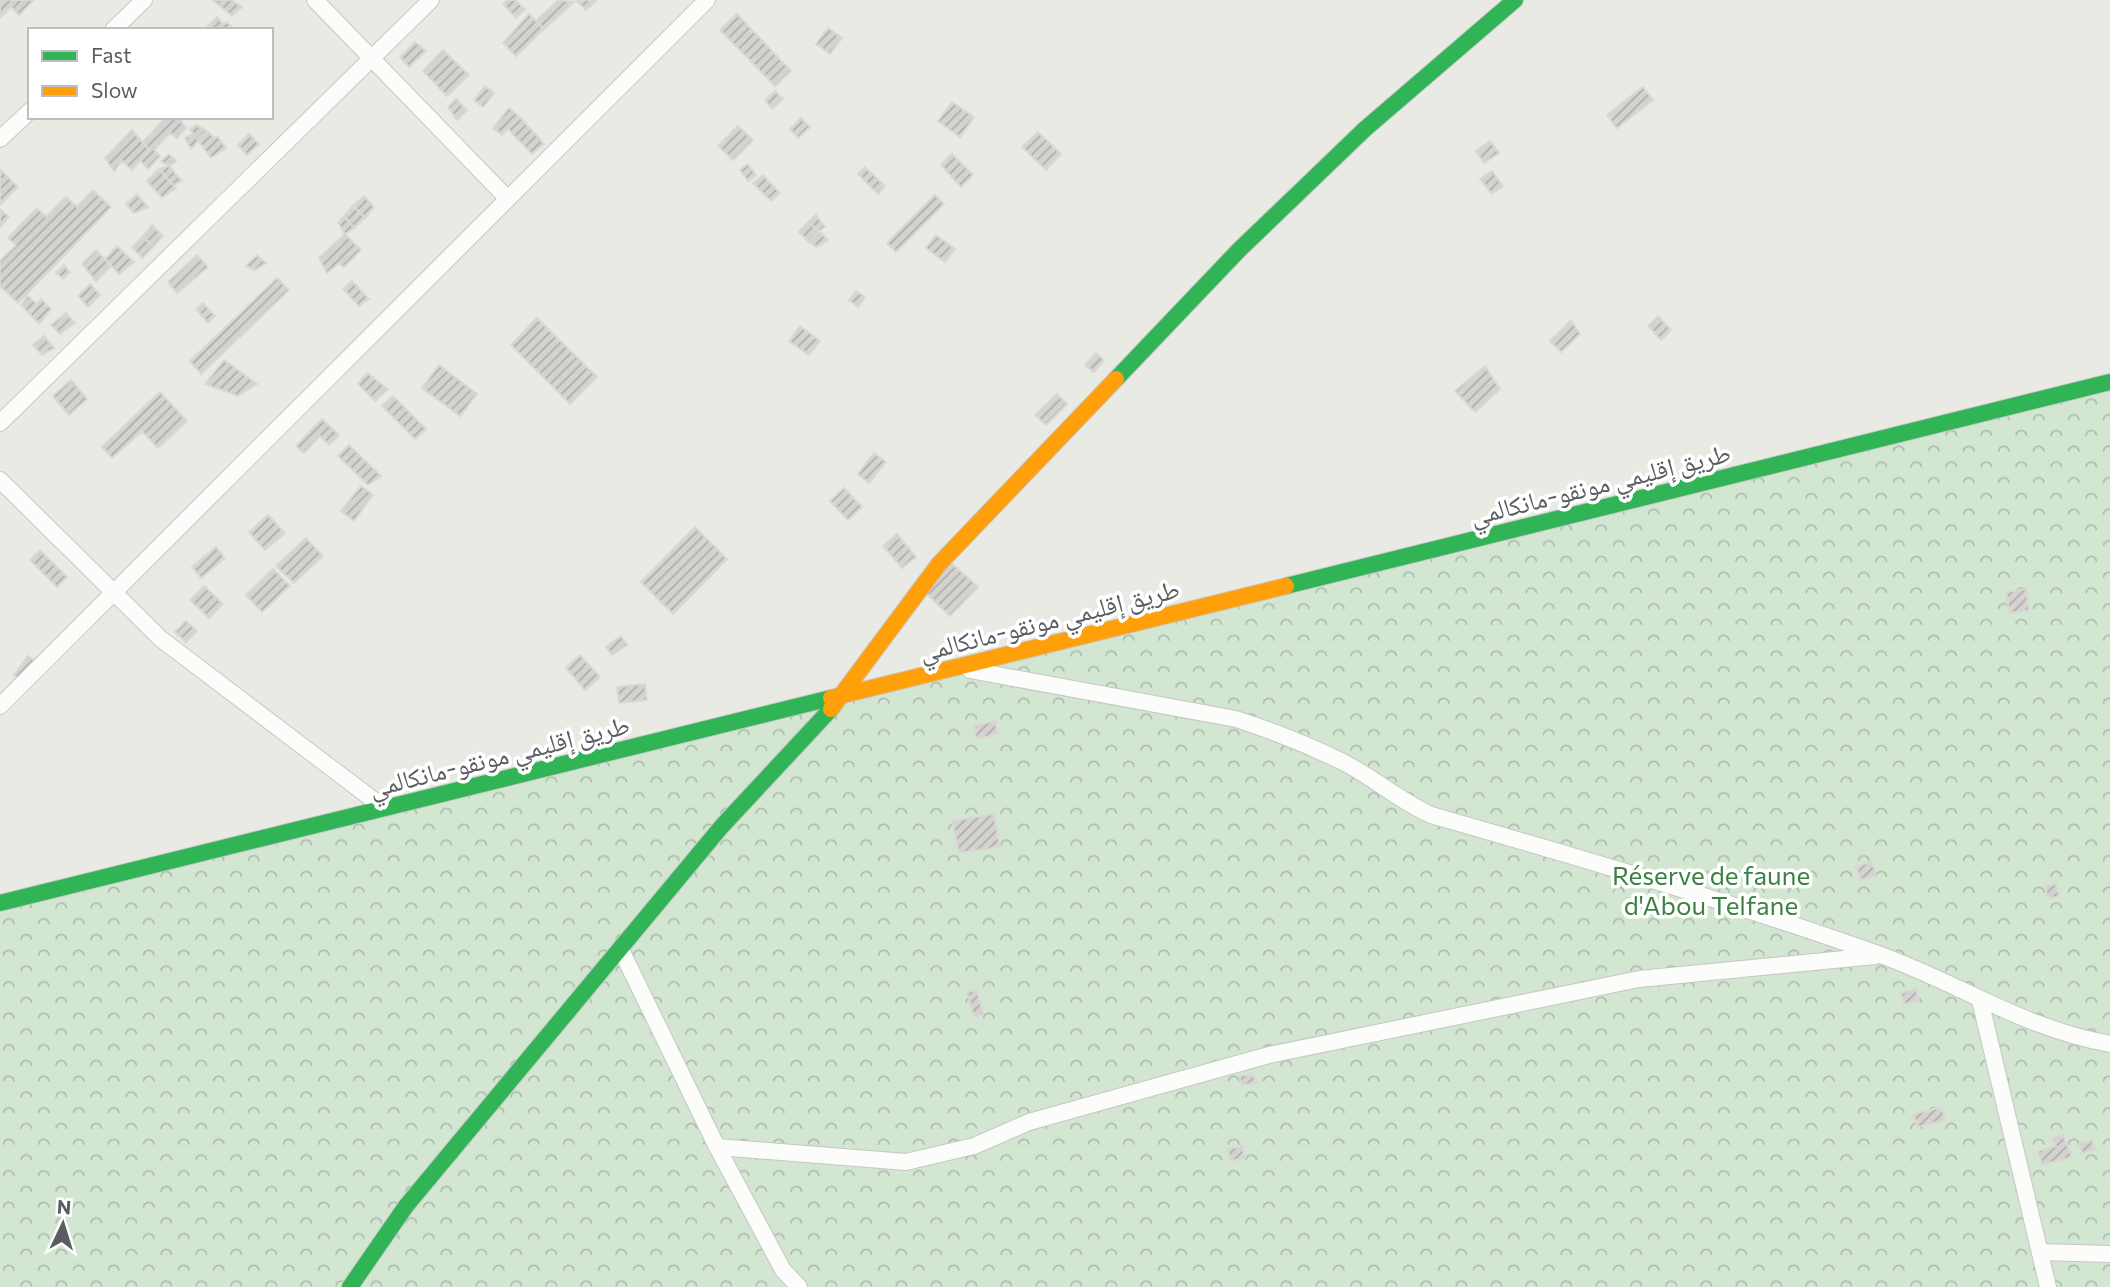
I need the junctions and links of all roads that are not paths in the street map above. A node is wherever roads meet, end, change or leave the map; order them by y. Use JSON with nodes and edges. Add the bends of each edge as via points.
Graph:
{"nodes":[{"id":1,"x":144,"y":0,"type":"edge"},
{"id":2,"x":315,"y":0,"type":"edge"},
{"id":3,"x":431,"y":0,"type":"edge"},
{"id":4,"x":706,"y":0,"type":"edge"},
{"id":5,"x":1515,"y":0,"type":"edge"},
{"id":6,"x":115,"y":28,"type":"edge"},
{"id":7,"x":372,"y":59,"type":"junction"},
{"id":8,"x":28,"y":113,"type":"edge"},
{"id":9,"x":0,"y":139,"type":"edge"},
{"id":10,"x":506,"y":197,"type":"junction"},
{"id":11,"x":2110,"y":382,"type":"edge"},
{"id":12,"x":0,"y":423,"type":"edge"},
{"id":13,"x":0,"y":480,"type":"edge"},
{"id":14,"x":113,"y":592,"type":"junction"},
{"id":15,"x":958,"y":667,"type":"junction"},
{"id":16,"x":845,"y":694,"type":"junction"},
{"id":17,"x":0,"y":706,"type":"edge"},
{"id":18,"x":384,"y":808,"type":"junction"},
{"id":19,"x":0,"y":903,"type":"edge"},
{"id":20,"x":621,"y":950,"type":"junction"},
{"id":21,"x":1881,"y":955,"type":"junction"},
{"id":22,"x":1980,"y":1000,"type":"junction"},
{"id":23,"x":2110,"y":1044,"type":"edge"},
{"id":24,"x":717,"y":1147,"type":"junction"},
{"id":25,"x":2040,"y":1252,"type":"junction"},
{"id":26,"x":2110,"y":1254,"type":"edge"},
{"id":27,"x":350,"y":1287,"type":"edge"},
{"id":28,"x":799,"y":1287,"type":"edge"},
{"id":29,"x":2048,"y":1287,"type":"edge"}],
"edges":[{"from":1,"to":6,"type":"street"},
{"from":2,"to":7,"type":"street"},
{"from":3,"to":7,"type":"street"},
{"from":4,"to":10,"type":"street"},
{"from":5,"to":16,"type":"main road","via":[[1365,129],[1240,250],[939,565]]},
{"from":7,"to":10,"type":"street"},
{"from":7,"to":12,"type":"street"},
{"from":8,"to":9,"type":"street"},
{"from":10,"to":14,"type":"street"},
{"from":11,"to":15,"type":"main road","name":"طريق إقليمي مونقو-مانكالمي"},
{"from":13,"to":14,"type":"street"},
{"from":14,"to":17,"type":"street"},
{"from":14,"to":18,"type":"street","via":[[161,639]]},
{"from":15,"to":16,"type":"main road","name":"طريق إقليمي مونقو-مانكالمي"},
{"from":15,"to":21,"type":"street","via":[[1236,719],[1345,763],[1432,815],[1632,872]]},
{"from":16,"to":18,"type":"main road","name":"طريق إقليمي مونقو-مانكالمي"},
{"from":16,"to":20,"type":"main road","via":[[722,826]]},
{"from":18,"to":19,"type":"main road","name":"طريق إقليمي مونقو-مانكالمي"},
{"from":20,"to":24,"type":"street"},
{"from":20,"to":27,"type":"main road","via":[[407,1206]]},
{"from":21,"to":22,"type":"street"},
{"from":21,"to":24,"type":"street","via":[[1639,979],[1269,1055],[1029,1122],[974,1146],[906,1161]]},
{"from":22,"to":23,"type":"street","via":[[2069,1036]]},
{"from":22,"to":25,"type":"street"},
{"from":24,"to":28,"type":"street","via":[[783,1270]]},
{"from":25,"to":26,"type":"street"},
{"from":25,"to":29,"type":"street"}]}
